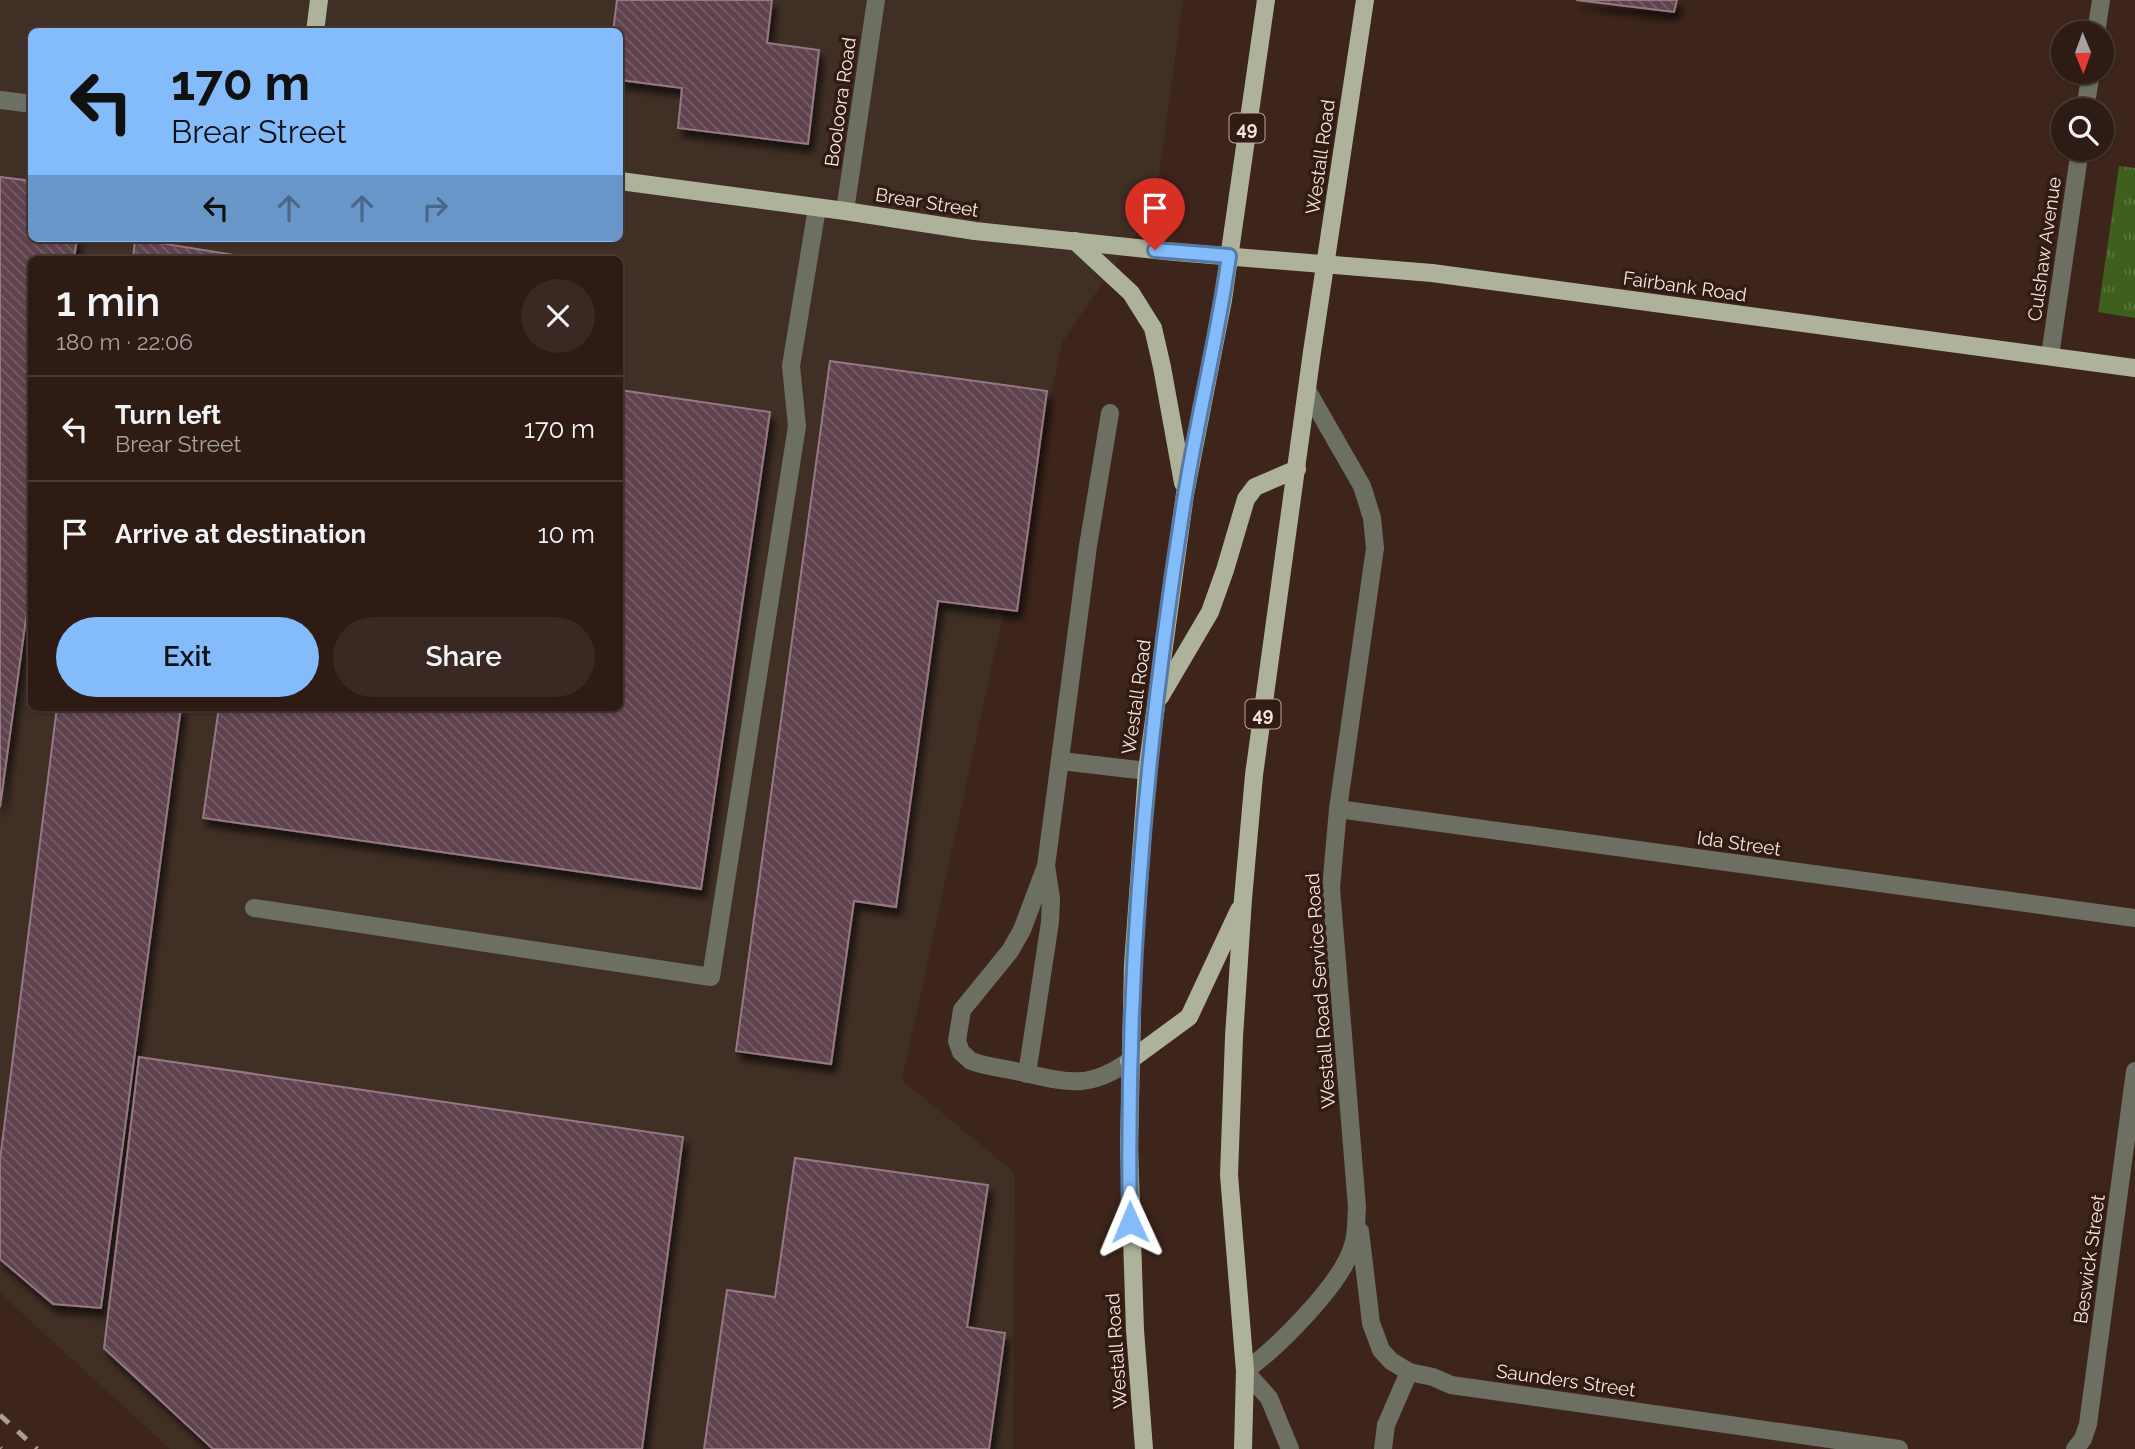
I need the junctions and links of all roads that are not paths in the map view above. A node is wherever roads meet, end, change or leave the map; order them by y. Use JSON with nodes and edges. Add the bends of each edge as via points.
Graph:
{"nodes":[{"id":1,"x":319,"y":0,"type":"edge"},
{"id":2,"x":876,"y":0,"type":"edge"},
{"id":3,"x":1266,"y":0,"type":"edge"},
{"id":4,"x":1365,"y":0,"type":"edge"},
{"id":5,"x":2101,"y":0,"type":"edge"},
{"id":6,"x":2098,"y":21,"type":"edge"},
{"id":7,"x":316,"y":28,"type":"edge"},
{"id":8,"x":0,"y":100,"type":"edge"},
{"id":9,"x":28,"y":104,"type":"edge"},
{"id":10,"x":2078,"y":161,"type":"edge"},
{"id":11,"x":623,"y":181,"type":"edge"},
{"id":12,"x":817,"y":208,"type":"junction"},
{"id":13,"x":845,"y":211,"type":"junction"},
{"id":14,"x":1075,"y":240,"type":"junction"},
{"id":15,"x":1229,"y":256,"type":"junction"},
{"id":16,"x":1326,"y":264,"type":"junction"},
{"id":17,"x":2050,"y":356,"type":"junction"},
{"id":18,"x":2135,"y":368,"type":"edge"},
{"id":19,"x":1308,"y":392,"type":"junction"},
{"id":20,"x":1110,"y":413,"type":"dead end"},
{"id":21,"x":1297,"y":469,"type":"junction"},
{"id":22,"x":1185,"y":494,"type":"junction"},
{"id":23,"x":1156,"y":703,"type":"junction"},
{"id":24,"x":1061,"y":761,"type":"junction"},
{"id":25,"x":1147,"y":771,"type":"junction"},
{"id":26,"x":1338,"y":809,"type":"junction"},
{"id":27,"x":1046,"y":866,"type":"junction"},
{"id":28,"x":1243,"y":899,"type":"junction"},
{"id":29,"x":254,"y":908,"type":"dead end"},
{"id":30,"x":2135,"y":918,"type":"edge"},
{"id":31,"x":1129,"y":1061,"type":"junction"},
{"id":32,"x":2135,"y":1072,"type":"edge"},
{"id":33,"x":1027,"y":1074,"type":"junction"},
{"id":34,"x":1357,"y":1207,"type":"junction"},
{"id":35,"x":1245,"y":1371,"type":"junction"},
{"id":36,"x":1409,"y":1372,"type":"junction"},
{"id":37,"x":1144,"y":1449,"type":"edge"},
{"id":38,"x":1243,"y":1449,"type":"edge"},
{"id":39,"x":1290,"y":1449,"type":"edge"},
{"id":40,"x":1383,"y":1449,"type":"edge"},
{"id":41,"x":1899,"y":1449,"type":"edge"},
{"id":42,"x":2075,"y":1449,"type":"edge"}],
"edges":[{"from":1,"to":7,"type":"main road"},
{"from":2,"to":13,"type":"street","name":"Booloora Road"},
{"from":3,"to":15,"type":"main road","name":"Westall Road","number":"49"},
{"from":4,"to":16,"type":"main road","name":"Westall Road","number":"49"},
{"from":5,"to":6,"type":"street"},
{"from":8,"to":9,"type":"street"},
{"from":10,"to":17,"type":"street","name":"Culshaw Avenue"},
{"from":11,"to":12,"type":"main road","name":"Brear Street"},
{"from":12,"to":13,"type":"main road","name":"Brear Street"},
{"from":12,"to":29,"type":"street","via":[[792,366],[797,426],[711,977]]},
{"from":13,"to":14,"type":"main road","name":"Brear Street","via":[[975,231]]},
{"from":14,"to":15,"type":"main road","name":"Brear Street"},
{"from":14,"to":22,"type":"main road","via":[[1131,293],[1153,328]]},
{"from":15,"to":16,"type":"main road","name":"Fairbank Road"},
{"from":15,"to":22,"type":"main road","name":"Westall Road","number":"49"},
{"from":16,"to":17,"type":"main road","name":"Fairbank Road","via":[[1446,275]]},
{"from":16,"to":19,"type":"main road","name":"Westall Road","number":"49"},
{"from":17,"to":18,"type":"main road","name":"Fairbank Road"},
{"from":19,"to":21,"type":"main road","name":"Westall Road","number":"49"},
{"from":19,"to":26,"type":"street","name":"Westall Road Service Road","via":[[1362,486],[1376,548]]},
{"from":20,"to":24,"type":"street"},
{"from":21,"to":23,"type":"main road","via":[[1255,487],[1246,499],[1210,612]]},
{"from":21,"to":28,"type":"main road","name":"Westall Road","number":"49","via":[[1254,775]]},
{"from":22,"to":23,"type":"main road","name":"Westall Road","number":"49"},
{"from":23,"to":25,"type":"main road","name":"Westall Road","number":"49"},
{"from":24,"to":25,"type":"street"},
{"from":24,"to":27,"type":"street"},
{"from":25,"to":31,"type":"main road","name":"Westall Road","number":"49"},
{"from":26,"to":30,"type":"street","name":"Ida Street"},
{"from":26,"to":34,"type":"street","name":"Westall Road Service Road","via":[[1331,888]]},
{"from":27,"to":33,"type":"street","via":[[1050,922]]},
{"from":27,"to":33,"type":"street","via":[[1022,930],[962,1010],[957,1034],[961,1052],[971,1060]]},
{"from":28,"to":31,"type":"main road","via":[[1189,1017]]},
{"from":28,"to":35,"type":"main road","name":"Westall Road","number":"49","via":[[1229,1175]]},
{"from":31,"to":33,"type":"street","via":[[1103,1077],[1079,1083]]},
{"from":31,"to":37,"type":"main road","name":"Westall Road","number":"49","via":[[1130,1222]]},
{"from":32,"to":42,"type":"street","name":"Beswick Street","via":[[2088,1424]]},
{"from":34,"to":35,"type":"street","name":"Westall Road Service Road","via":[[1353,1247],[1339,1275],[1287,1335]]},
{"from":34,"to":36,"type":"street","name":"Saunders Street","via":[[1373,1332],[1385,1356]]},
{"from":35,"to":38,"type":"main road","name":"Westall Road","number":"49"},
{"from":35,"to":39,"type":"street","via":[[1269,1398]]},
{"from":36,"to":40,"type":"street","via":[[1386,1425]]},
{"from":36,"to":41,"type":"street","name":"Saunders Street","via":[[1451,1385]]}]}
